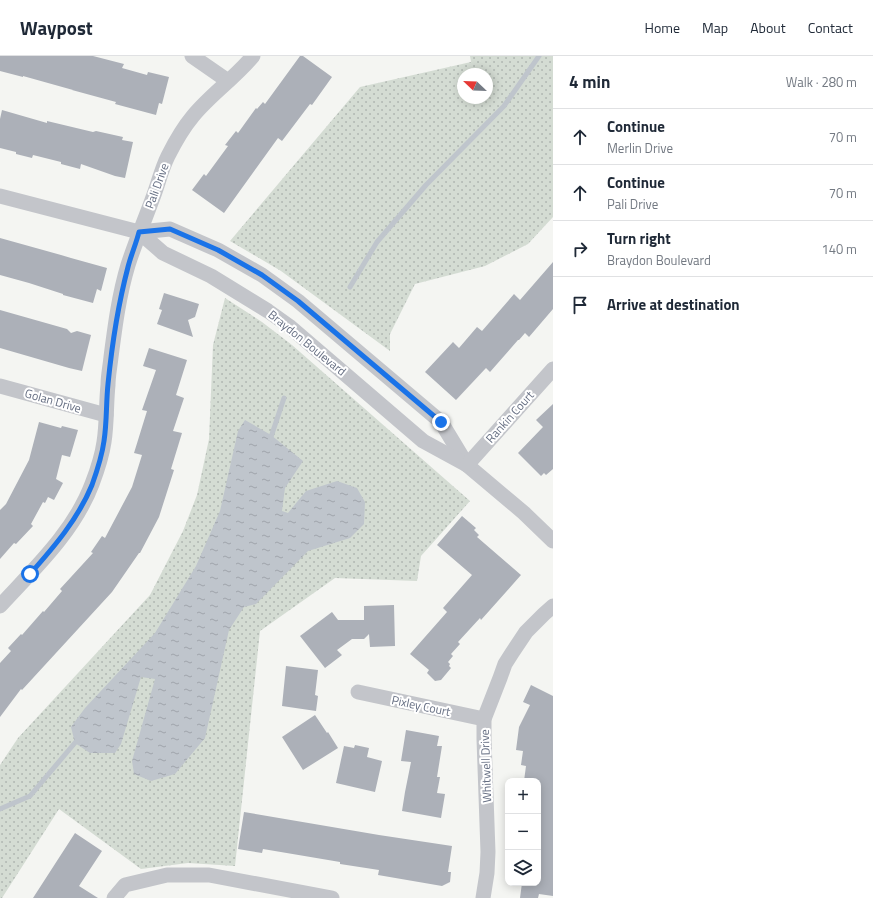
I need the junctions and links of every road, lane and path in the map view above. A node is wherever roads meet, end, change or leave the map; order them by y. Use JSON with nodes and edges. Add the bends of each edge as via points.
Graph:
{"nodes":[{"id":1,"x":192,"y":56,"type":"edge"},
{"id":2,"x":253,"y":56,"type":"edge"},
{"id":3,"x":228,"y":81,"type":"junction"},
{"id":4,"x":0,"y":196,"type":"edge"},
{"id":5,"x":139,"y":232,"type":"junction"},
{"id":6,"x":553,"y":369,"type":"edge"},
{"id":7,"x":0,"y":386,"type":"edge"},
{"id":8,"x":106,"y":415,"type":"junction"},
{"id":9,"x":467,"y":465,"type":"junction"},
{"id":10,"x":553,"y":541,"type":"edge"},
{"id":11,"x":0,"y":606,"type":"edge"},
{"id":12,"x":553,"y":606,"type":"edge"},
{"id":13,"x":358,"y":692,"type":"dead end"},
{"id":14,"x":484,"y":719,"type":"junction"},
{"id":15,"x":301,"y":895,"type":"edge"},
{"id":16,"x":114,"y":898,"type":"edge"},
{"id":17,"x":332,"y":898,"type":"edge"},
{"id":18,"x":483,"y":898,"type":"edge"}],
"edges":[{"from":1,"to":3,"type":"street"},
{"from":2,"to":3,"type":"street","name":"Pali Drive"},
{"from":3,"to":5,"type":"street","name":"Pali Drive","via":[[193,116],[177,139]]},
{"from":4,"to":5,"type":"street","name":"Braydon Boulevard"},
{"from":5,"to":8,"type":"street","name":"Pali Drive","via":[[128,265],[116,321]]},
{"from":5,"to":9,"type":"street","name":"Braydon Boulevard","via":[[163,253],[211,276],[268,311],[328,358],[423,441]]},
{"from":5,"to":9,"type":"street","name":"Braydon Boulevard","via":[[170,229],[218,250],[262,275],[298,301],[441,422]]},
{"from":6,"to":9,"type":"street","name":"Rankin Court"},
{"from":7,"to":8,"type":"street","name":"Golan Drive"},
{"from":8,"to":11,"type":"street","name":"Pali Drive","via":[[102,453],[85,499],[64,534]]},
{"from":9,"to":10,"type":"street","name":"Braydon Boulevard"},
{"from":12,"to":14,"type":"street","name":"Whitwell Drive","via":[[526,632],[505,664]]},
{"from":13,"to":14,"type":"street","name":"Pixley Court"},
{"from":14,"to":18,"type":"street","name":"Whitwell Drive","via":[[488,852]]},
{"from":15,"to":16,"type":"street","via":[[209,875],[167,875],[125,885]]},
{"from":15,"to":17,"type":"street"}]}
